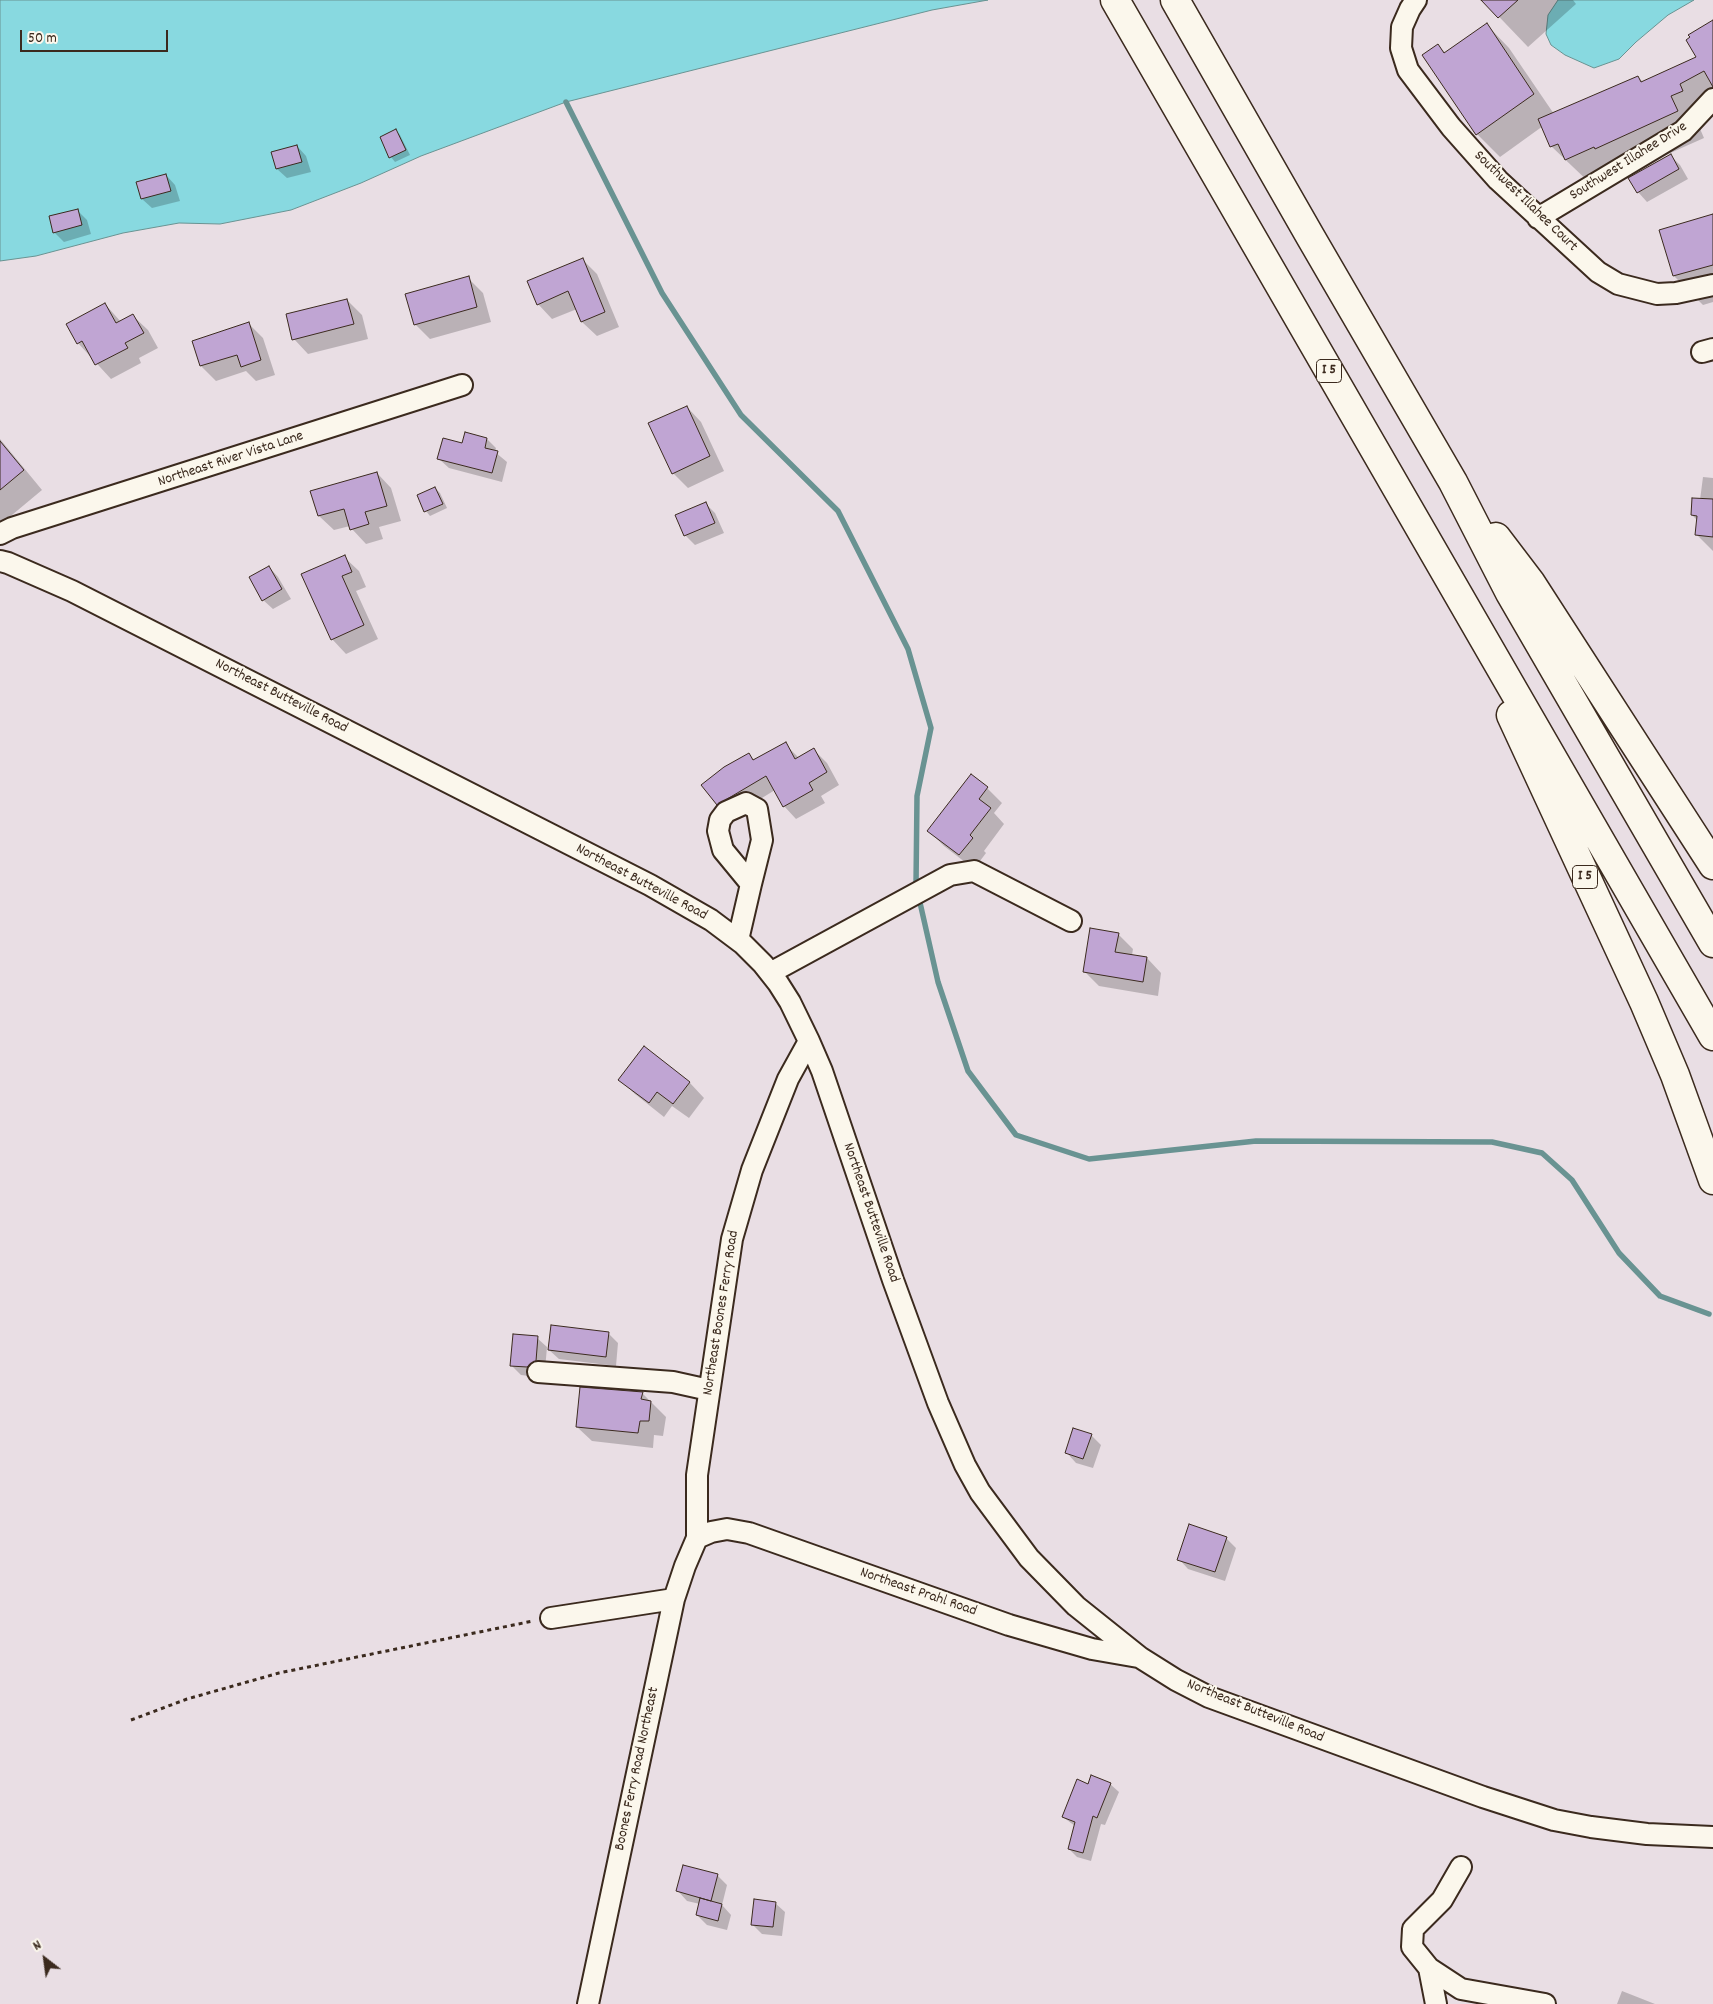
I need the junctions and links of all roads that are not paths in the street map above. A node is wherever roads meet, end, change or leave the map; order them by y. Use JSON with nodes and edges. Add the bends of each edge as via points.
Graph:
{"nodes":[{"id":1,"x":1115,"y":0,"type":"edge"},
{"id":2,"x":1175,"y":0,"type":"edge"},
{"id":3,"x":1416,"y":0,"type":"edge"},
{"id":4,"x":1713,"y":99,"type":"edge"},
{"id":5,"x":1538,"y":218,"type":"junction"},
{"id":6,"x":1713,"y":285,"type":"edge"},
{"id":7,"x":462,"y":385,"type":"dead end"},
{"id":8,"x":1453,"y":482,"type":"junction"},
{"id":9,"x":0,"y":534,"type":"edge"},
{"id":10,"x":0,"y":561,"type":"edge"},
{"id":11,"x":1448,"y":577,"type":"junction"},
{"id":12,"x":1713,"y":865,"type":"edge"},
{"id":13,"x":752,"y":884,"type":"dead end"},
{"id":14,"x":1071,"y":921,"type":"dead end"},
{"id":15,"x":738,"y":940,"type":"junction"},
{"id":16,"x":1713,"y":943,"type":"edge"},
{"id":17,"x":770,"y":973,"type":"junction"},
{"id":18,"x":1713,"y":1036,"type":"edge"},
{"id":19,"x":809,"y":1041,"type":"junction"},
{"id":20,"x":1713,"y":1180,"type":"edge"},
{"id":21,"x":538,"y":1372,"type":"dead end"},
{"id":22,"x":710,"y":1390,"type":"junction"},
{"id":23,"x":697,"y":1538,"type":"junction"},
{"id":24,"x":674,"y":1599,"type":"junction"},
{"id":25,"x":551,"y":1618,"type":"road end"},
{"id":26,"x":1141,"y":1658,"type":"junction"},
{"id":27,"x":1713,"y":1837,"type":"edge"},
{"id":28,"x":1461,"y":1867,"type":"dead end"},
{"id":29,"x":1429,"y":1968,"type":"junction"},
{"id":30,"x":588,"y":2004,"type":"edge"},
{"id":31,"x":1436,"y":2004,"type":"edge"},
{"id":32,"x":1544,"y":2004,"type":"edge"}],
"edges":[{"from":1,"to":11,"type":"highway","number":"I 5"},
{"from":2,"to":8,"type":"highway"},
{"from":3,"to":5,"type":"street","name":"Southwest Illahee Court","via":[[1402,27],[1400,48],[1408,70],[1451,127],[1498,180]]},
{"from":4,"to":5,"type":"street","name":"Southwest Illahee Drive","via":[[1683,131]]},
{"from":5,"to":6,"type":"street","name":"Southwest Illahee Court","via":[[1598,272],[1618,284],[1657,294]]},
{"from":7,"to":9,"type":"street","name":"Northeast River Vista Lane"},
{"from":8,"to":12,"type":"highway","via":[[1531,583]]},
{"from":8,"to":16,"type":"highway","via":[[1510,593]]},
{"from":10,"to":15,"type":"street","name":"Northeast Butteville Road","via":[[72,590],[650,885],[711,920]]},
{"from":11,"to":18,"type":"highway","number":"I 5"},
{"from":11,"to":20,"type":"highway","number":"I 5","via":[[1644,1002],[1675,1074]]},
{"from":13,"to":15,"type":"street"},
{"from":14,"to":17,"type":"street","via":[[974,871],[950,874]]},
{"from":15,"to":17,"type":"street","name":"Northeast Butteville Road"},
{"from":17,"to":19,"type":"street","name":"Northeast Butteville Road","via":[[790,1002]]},
{"from":19,"to":22,"type":"street","name":"Northeast Boones Ferry Road","via":[[788,1079],[752,1170],[736,1223]]},
{"from":19,"to":26,"type":"street","name":"Northeast Butteville Road","via":[[934,1393],[965,1465],[1002,1524],[1029,1558],[1076,1606]]},
{"from":21,"to":22,"type":"street","via":[[674,1382]]},
{"from":22,"to":23,"type":"street","name":"Northeast Boones Ferry Road","via":[[697,1475]]},
{"from":23,"to":24,"type":"street","name":"Boones Ferry Road Northeast"},
{"from":23,"to":26,"type":"street","name":"Northeast Prahl Road","via":[[726,1529],[748,1533],[1009,1625],[1092,1649]]},
{"from":24,"to":25,"type":"street"},
{"from":24,"to":30,"type":"street","name":"Boones Ferry Road Northeast"},
{"from":26,"to":27,"type":"street","name":"Northeast Butteville Road","via":[[1209,1697],[1483,1798],[1554,1820],[1591,1827]]},
{"from":28,"to":29,"type":"street","via":[[1442,1900],[1413,1929],[1412,1947]]},
{"from":29,"to":31,"type":"street"},
{"from":29,"to":32,"type":"street","via":[[1461,1989]]}]}
